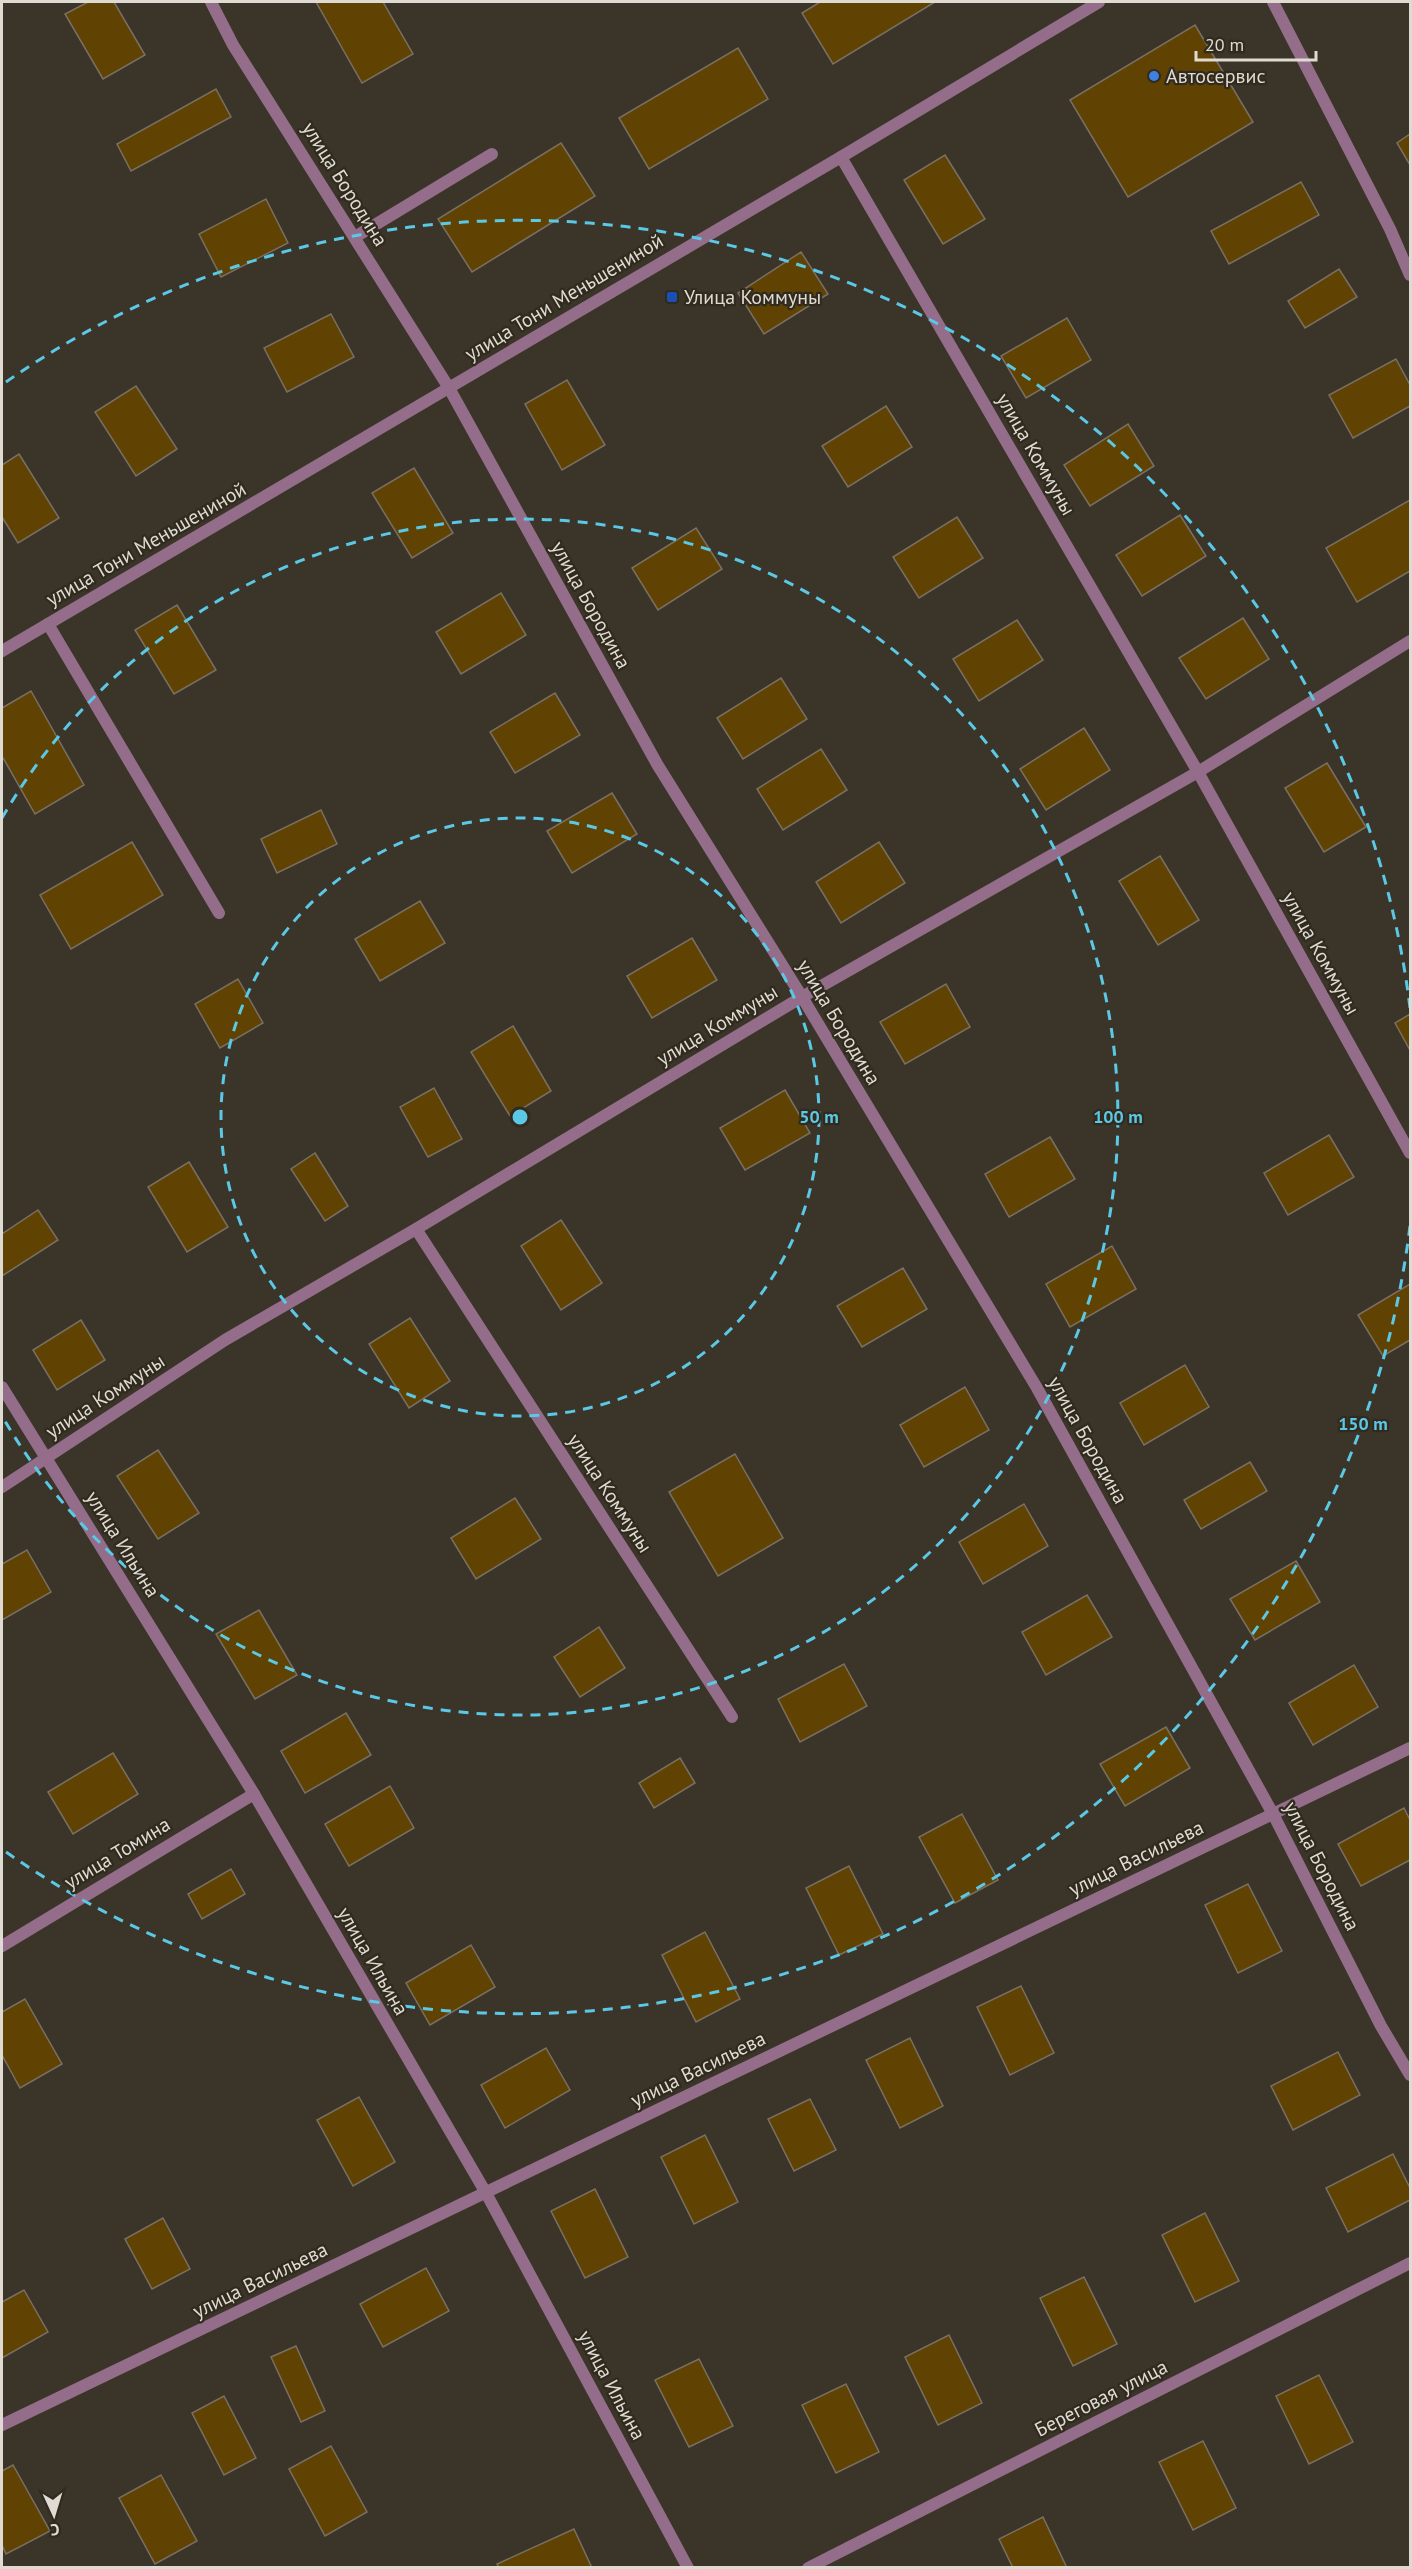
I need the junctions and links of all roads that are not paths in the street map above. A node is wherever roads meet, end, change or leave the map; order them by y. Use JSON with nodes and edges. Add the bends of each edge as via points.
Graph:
{"nodes":[{"id":1,"x":211,"y":2,"type":"edge"},
{"id":2,"x":1099,"y":2,"type":"edge"},
{"id":3,"x":1273,"y":2,"type":"edge"},
{"id":4,"x":492,"y":154,"type":"dead end"},
{"id":5,"x":842,"y":156,"type":"junction"},
{"id":6,"x":355,"y":237,"type":"junction"},
{"id":7,"x":1410,"y":276,"type":"edge"},
{"id":8,"x":449,"y":388,"type":"junction"},
{"id":9,"x":48,"y":624,"type":"junction"},
{"id":10,"x":1410,"y":641,"type":"edge"},
{"id":11,"x":2,"y":651,"type":"edge"},
{"id":12,"x":1198,"y":772,"type":"junction"},
{"id":13,"x":219,"y":913,"type":"dead end"},
{"id":14,"x":802,"y":997,"type":"junction"},
{"id":15,"x":1410,"y":1153,"type":"edge"},
{"id":16,"x":417,"y":1229,"type":"junction"},
{"id":17,"x":2,"y":1387,"type":"edge"},
{"id":18,"x":47,"y":1457,"type":"junction"},
{"id":19,"x":2,"y":1487,"type":"edge"},
{"id":20,"x":732,"y":1717,"type":"dead end"},
{"id":21,"x":1410,"y":1748,"type":"edge"},
{"id":22,"x":254,"y":1794,"type":"junction"},
{"id":23,"x":1273,"y":1814,"type":"junction"},
{"id":24,"x":2,"y":1946,"type":"edge"},
{"id":25,"x":1410,"y":2075,"type":"edge"},
{"id":26,"x":486,"y":2193,"type":"junction"},
{"id":27,"x":1410,"y":2262,"type":"edge"},
{"id":28,"x":2,"y":2425,"type":"edge"},
{"id":29,"x":688,"y":2568,"type":"edge"},
{"id":30,"x":808,"y":2568,"type":"edge"}],
"edges":[{"from":1,"to":6,"type":"street","name":"улица Бородина","via":[[233,45]]},
{"from":2,"to":5,"type":"street","name":"улица Тони Меньшениной"},
{"from":3,"to":7,"type":"street","via":[[1390,229]]},
{"from":4,"to":6,"type":"street"},
{"from":5,"to":8,"type":"street","name":"улица Тони Меньшениной"},
{"from":5,"to":12,"type":"street","name":"улица Коммуны"},
{"from":6,"to":8,"type":"street","name":"улица Бородина"},
{"from":8,"to":9,"type":"street","name":"улица Тони Меньшениной"},
{"from":8,"to":14,"type":"street","name":"улица Бородина","via":[[657,764]]},
{"from":9,"to":11,"type":"street","name":"улица Тони Меньшениной"},
{"from":9,"to":13,"type":"street","name":"улица Тони Меньшениной"},
{"from":10,"to":12,"type":"street","name":"улица Коммуны"},
{"from":12,"to":14,"type":"street","name":"улица Коммуны"},
{"from":12,"to":15,"type":"street","name":"улица Коммуны"},
{"from":14,"to":16,"type":"street","name":"улица Коммуны"},
{"from":14,"to":23,"type":"street","name":"улица Бородина","via":[[1037,1388]]},
{"from":16,"to":18,"type":"street","name":"улица Коммуны","via":[[225,1340]]},
{"from":16,"to":20,"type":"street","name":"улица Коммуны"},
{"from":17,"to":18,"type":"street","name":"улица Ильина"},
{"from":18,"to":19,"type":"street","name":"улица Коммуны"},
{"from":18,"to":22,"type":"street","name":"улица Ильина"},
{"from":21,"to":23,"type":"street","name":"улица Васильева"},
{"from":22,"to":24,"type":"street","name":"улица Томина"},
{"from":22,"to":26,"type":"street","name":"улица Ильина"},
{"from":23,"to":25,"type":"street","name":"улица Бородина"},
{"from":23,"to":26,"type":"street","name":"улица Васильева"},
{"from":26,"to":28,"type":"street","name":"улица Васильева"},
{"from":26,"to":29,"type":"street","name":"улица Ильина"},
{"from":27,"to":30,"type":"street","name":"Береговая улица"}]}
